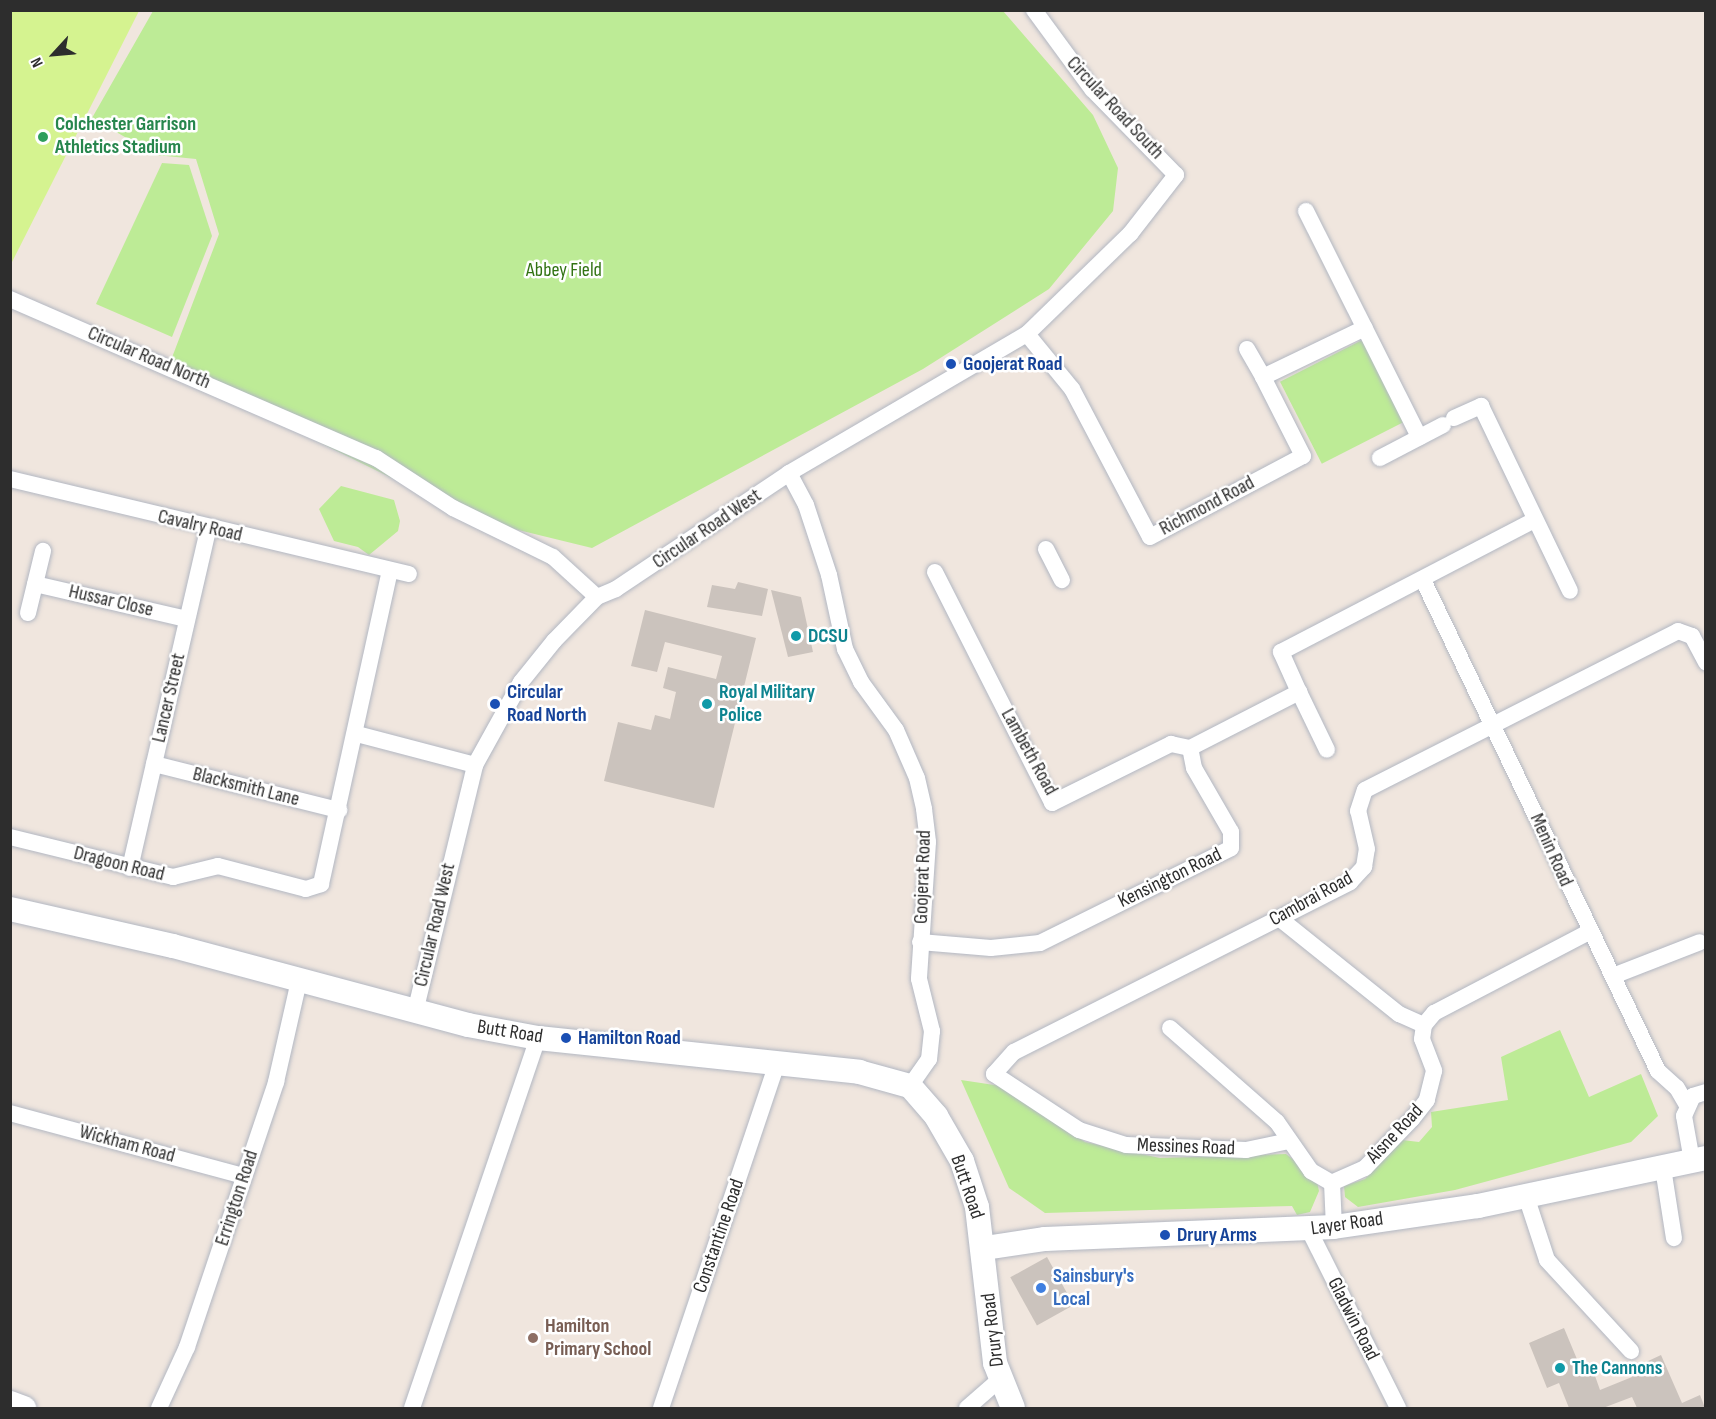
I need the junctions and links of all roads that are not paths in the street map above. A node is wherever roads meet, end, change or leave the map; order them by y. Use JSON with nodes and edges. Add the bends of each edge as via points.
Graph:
{"nodes":[{"id":1,"x":1034,"y":10,"type":"edge"},
{"id":2,"x":1176,"y":175,"type":"joint"},
{"id":3,"x":1306,"y":211,"type":"dead end"},
{"id":4,"x":10,"y":299,"type":"edge"},
{"id":5,"x":1365,"y":328,"type":"junction"},
{"id":6,"x":1027,"y":334,"type":"junction"},
{"id":7,"x":1246,"y":349,"type":"dead end"},
{"id":8,"x":1263,"y":378,"type":"junction"},
{"id":9,"x":1419,"y":437,"type":"junction"},
{"id":10,"x":1380,"y":458,"type":"dead end"},
{"id":11,"x":789,"y":473,"type":"junction"},
{"id":12,"x":10,"y":479,"type":"edge"},
{"id":13,"x":1535,"y":520,"type":"junction"},
{"id":14,"x":208,"y":529,"type":"junction"},
{"id":15,"x":1046,"y":549,"type":"dead end"},
{"id":16,"x":43,"y":551,"type":"dead end"},
{"id":17,"x":390,"y":570,"type":"junction"},
{"id":18,"x":936,"y":572,"type":"dead end"},
{"id":19,"x":409,"y":574,"type":"dead end"},
{"id":20,"x":1423,"y":579,"type":"junction"},
{"id":21,"x":1062,"y":580,"type":"dead end"},
{"id":22,"x":35,"y":584,"type":"junction"},
{"id":23,"x":1570,"y":591,"type":"dead end"},
{"id":24,"x":597,"y":597,"type":"junction"},
{"id":25,"x":28,"y":613,"type":"dead end"},
{"id":26,"x":187,"y":619,"type":"junction"},
{"id":27,"x":1706,"y":662,"type":"edge"},
{"id":28,"x":1299,"y":692,"type":"junction"},
{"id":29,"x":1493,"y":723,"type":"junction"},
{"id":30,"x":357,"y":734,"type":"junction"},
{"id":31,"x":1190,"y":748,"type":"junction"},
{"id":32,"x":1327,"y":750,"type":"dead end"},
{"id":33,"x":154,"y":765,"type":"junction"},
{"id":34,"x":474,"y":765,"type":"junction"},
{"id":35,"x":339,"y":810,"type":"junction"},
{"id":36,"x":10,"y":837,"type":"edge"},
{"id":37,"x":130,"y":868,"type":"junction"},
{"id":38,"x":10,"y":909,"type":"edge"},
{"id":39,"x":1279,"y":918,"type":"junction"},
{"id":40,"x":1589,"y":932,"type":"junction"},
{"id":41,"x":920,"y":942,"type":"junction"},
{"id":42,"x":1700,"y":942,"type":"dead end"},
{"id":43,"x":1613,"y":976,"type":"junction"},
{"id":44,"x":299,"y":981,"type":"junction"},
{"id":45,"x":415,"y":1012,"type":"junction"},
{"id":46,"x":1424,"y":1025,"type":"junction"},
{"id":47,"x":1170,"y":1028,"type":"dead end"},
{"id":48,"x":538,"y":1038,"type":"junction"},
{"id":49,"x":777,"y":1064,"type":"junction"},
{"id":50,"x":994,"y":1074,"type":"joint"},
{"id":51,"x":910,"y":1086,"type":"junction"},
{"id":52,"x":1706,"y":1092,"type":"edge"},
{"id":53,"x":1687,"y":1105,"type":"junction"},
{"id":54,"x":10,"y":1113,"type":"edge"},
{"id":55,"x":1289,"y":1141,"type":"junction"},
{"id":56,"x":1699,"y":1159,"type":"edge"},
{"id":57,"x":1663,"y":1168,"type":"junction"},
{"id":58,"x":244,"y":1176,"type":"junction"},
{"id":59,"x":1332,"y":1183,"type":"junction"},
{"id":60,"x":1526,"y":1196,"type":"junction"},
{"id":61,"x":1334,"y":1227,"type":"junction"},
{"id":62,"x":1309,"y":1230,"type":"junction"},
{"id":63,"x":1674,"y":1238,"type":"dead end"},
{"id":64,"x":984,"y":1248,"type":"junction"},
{"id":65,"x":1631,"y":1351,"type":"dead end"},
{"id":66,"x":999,"y":1380,"type":"junction"},
{"id":67,"x":10,"y":1403,"type":"edge"},
{"id":68,"x":24,"y":1408,"type":"edge"},
{"id":69,"x":159,"y":1408,"type":"edge"},
{"id":70,"x":412,"y":1408,"type":"edge"},
{"id":71,"x":661,"y":1408,"type":"edge"},
{"id":72,"x":967,"y":1408,"type":"edge"},
{"id":73,"x":1013,"y":1408,"type":"edge"},
{"id":74,"x":1398,"y":1408,"type":"edge"}],
"edges":[{"from":1,"to":2,"type":"street","name":"Circular Road South","via":[[1092,89]]},
{"from":2,"to":6,"type":"street","name":"Circular Road West","via":[[1130,234]]},
{"from":3,"to":5,"type":"street"},
{"from":4,"to":24,"type":"street","name":"Circular Road North","via":[[376,458],[453,508],[553,557]]},
{"from":5,"to":8,"type":"street"},
{"from":5,"to":9,"type":"street"},
{"from":6,"to":8,"type":"street","name":"Richmond Road","via":[[1072,388],[1150,537],[1303,456]]},
{"from":6,"to":11,"type":"street","name":"Circular Road West"},
{"from":7,"to":8,"type":"street","name":"Richmond Road"},
{"from":9,"to":10,"type":"street"},
{"from":9,"to":13,"type":"street","via":[[1481,406]]},
{"from":11,"to":24,"type":"street","name":"Circular Road West","via":[[646,570]]},
{"from":11,"to":41,"type":"street","name":"Goojerat Road","via":[[806,505],[829,575],[845,649],[861,682],[896,730],[917,777],[928,842]]},
{"from":12,"to":14,"type":"street","name":"Cavalry Road"},
{"from":13,"to":20,"type":"street"},
{"from":13,"to":23,"type":"street"},
{"from":14,"to":17,"type":"street","name":"Cavalry Road"},
{"from":14,"to":26,"type":"street","name":"Lancer Street"},
{"from":15,"to":21,"type":"street"},
{"from":16,"to":22,"type":"street"},
{"from":17,"to":19,"type":"street","name":"Cavalry Road"},
{"from":17,"to":30,"type":"street"},
{"from":18,"to":31,"type":"street","name":"Lambeth Road","via":[[1052,802],[1171,744]]},
{"from":20,"to":28,"type":"street","via":[[1281,652]]},
{"from":20,"to":29,"type":"street","name":"Menin Road"},
{"from":22,"to":25,"type":"street"},
{"from":22,"to":26,"type":"street","name":"Hussar Close"},
{"from":24,"to":34,"type":"street","name":"Circular Road West","via":[[521,682]]},
{"from":26,"to":33,"type":"street","name":"Lancer Street"},
{"from":27,"to":29,"type":"street","name":"Cambrai Road","via":[[1692,636],[1678,631]]},
{"from":28,"to":31,"type":"street"},
{"from":28,"to":32,"type":"street"},
{"from":29,"to":39,"type":"street","name":"Cambrai Road","via":[[1365,790],[1358,811],[1367,849],[1364,867],[1350,882]]},
{"from":29,"to":40,"type":"street","name":"Menin Road"},
{"from":30,"to":34,"type":"street"},
{"from":30,"to":35,"type":"street","name":"Dragoon Road"},
{"from":31,"to":41,"type":"street","name":"Kensington Road","via":[[1194,768],[1232,832],[1231,848],[1040,943],[991,948]]},
{"from":33,"to":35,"type":"street","name":"Blacksmith Lane"},
{"from":33,"to":37,"type":"street","name":"Lancer Street"},
{"from":34,"to":45,"type":"street","name":"Circular Road West"},
{"from":35,"to":37,"type":"street","name":"Dragoon Road","via":[[321,884],[306,889],[218,866],[180,878]]},
{"from":36,"to":37,"type":"street","name":"Dragoon Road"},
{"from":38,"to":44,"type":"main road","name":"Butt Road"},
{"from":39,"to":46,"type":"street","via":[[1400,1014]]},
{"from":39,"to":50,"type":"street","name":"Cambrai Road","via":[[1014,1052]]},
{"from":40,"to":43,"type":"street","name":"Menin Road"},
{"from":40,"to":46,"type":"street","via":[[1434,1013]]},
{"from":41,"to":51,"type":"street","name":"Goojerat Road","via":[[919,979],[932,1031],[929,1059]]},
{"from":42,"to":43,"type":"street"},
{"from":43,"to":53,"type":"street","name":"Menin Road","via":[[1658,1071],[1677,1088]]},
{"from":44,"to":45,"type":"main road","name":"Butt Road"},
{"from":44,"to":58,"type":"street","name":"Errington Road","via":[[276,1082]]},
{"from":45,"to":48,"type":"main road","name":"Butt Road"},
{"from":46,"to":59,"type":"street","name":"Aisne Road","via":[[1422,1039],[1434,1071],[1427,1100],[1365,1168]]},
{"from":47,"to":55,"type":"street","via":[[1277,1122]]},
{"from":48,"to":49,"type":"main road","name":"Butt Road"},
{"from":48,"to":70,"type":"street"},
{"from":49,"to":51,"type":"main road","name":"Butt Road","via":[[859,1072]]},
{"from":49,"to":71,"type":"street","name":"Constantine Road"},
{"from":50,"to":55,"type":"street","name":"Messines Road","via":[[1079,1130],[1126,1145],[1246,1150]]},
{"from":51,"to":64,"type":"main road","name":"Butt Road","via":[[936,1116],[962,1161]]},
{"from":52,"to":53,"type":"street","via":[[1693,1096]]},
{"from":53,"to":56,"type":"street","via":[[1684,1116]]},
{"from":54,"to":58,"type":"street","name":"Wickham Road"},
{"from":55,"to":59,"type":"street","via":[[1311,1171]]},
{"from":56,"to":57,"type":"main road","name":"Layer Road"},
{"from":57,"to":60,"type":"main road","name":"Layer Road"},
{"from":57,"to":63,"type":"street"},
{"from":58,"to":69,"type":"street","name":"Errington Road","via":[[187,1347]]},
{"from":59,"to":61,"type":"street"},
{"from":60,"to":61,"type":"main road","name":"Layer Road"},
{"from":60,"to":65,"type":"street","via":[[1547,1260]]},
{"from":61,"to":62,"type":"main road","name":"Layer Road"},
{"from":62,"to":64,"type":"main road","name":"Layer Road","via":[[1045,1239]]},
{"from":62,"to":74,"type":"street","name":"Gladwin Road"},
{"from":64,"to":66,"type":"main road","name":"Drury Road"},
{"from":66,"to":72,"type":"street"},
{"from":66,"to":73,"type":"main road","name":"Drury Road"},
{"from":67,"to":68,"type":"main road"}]}
